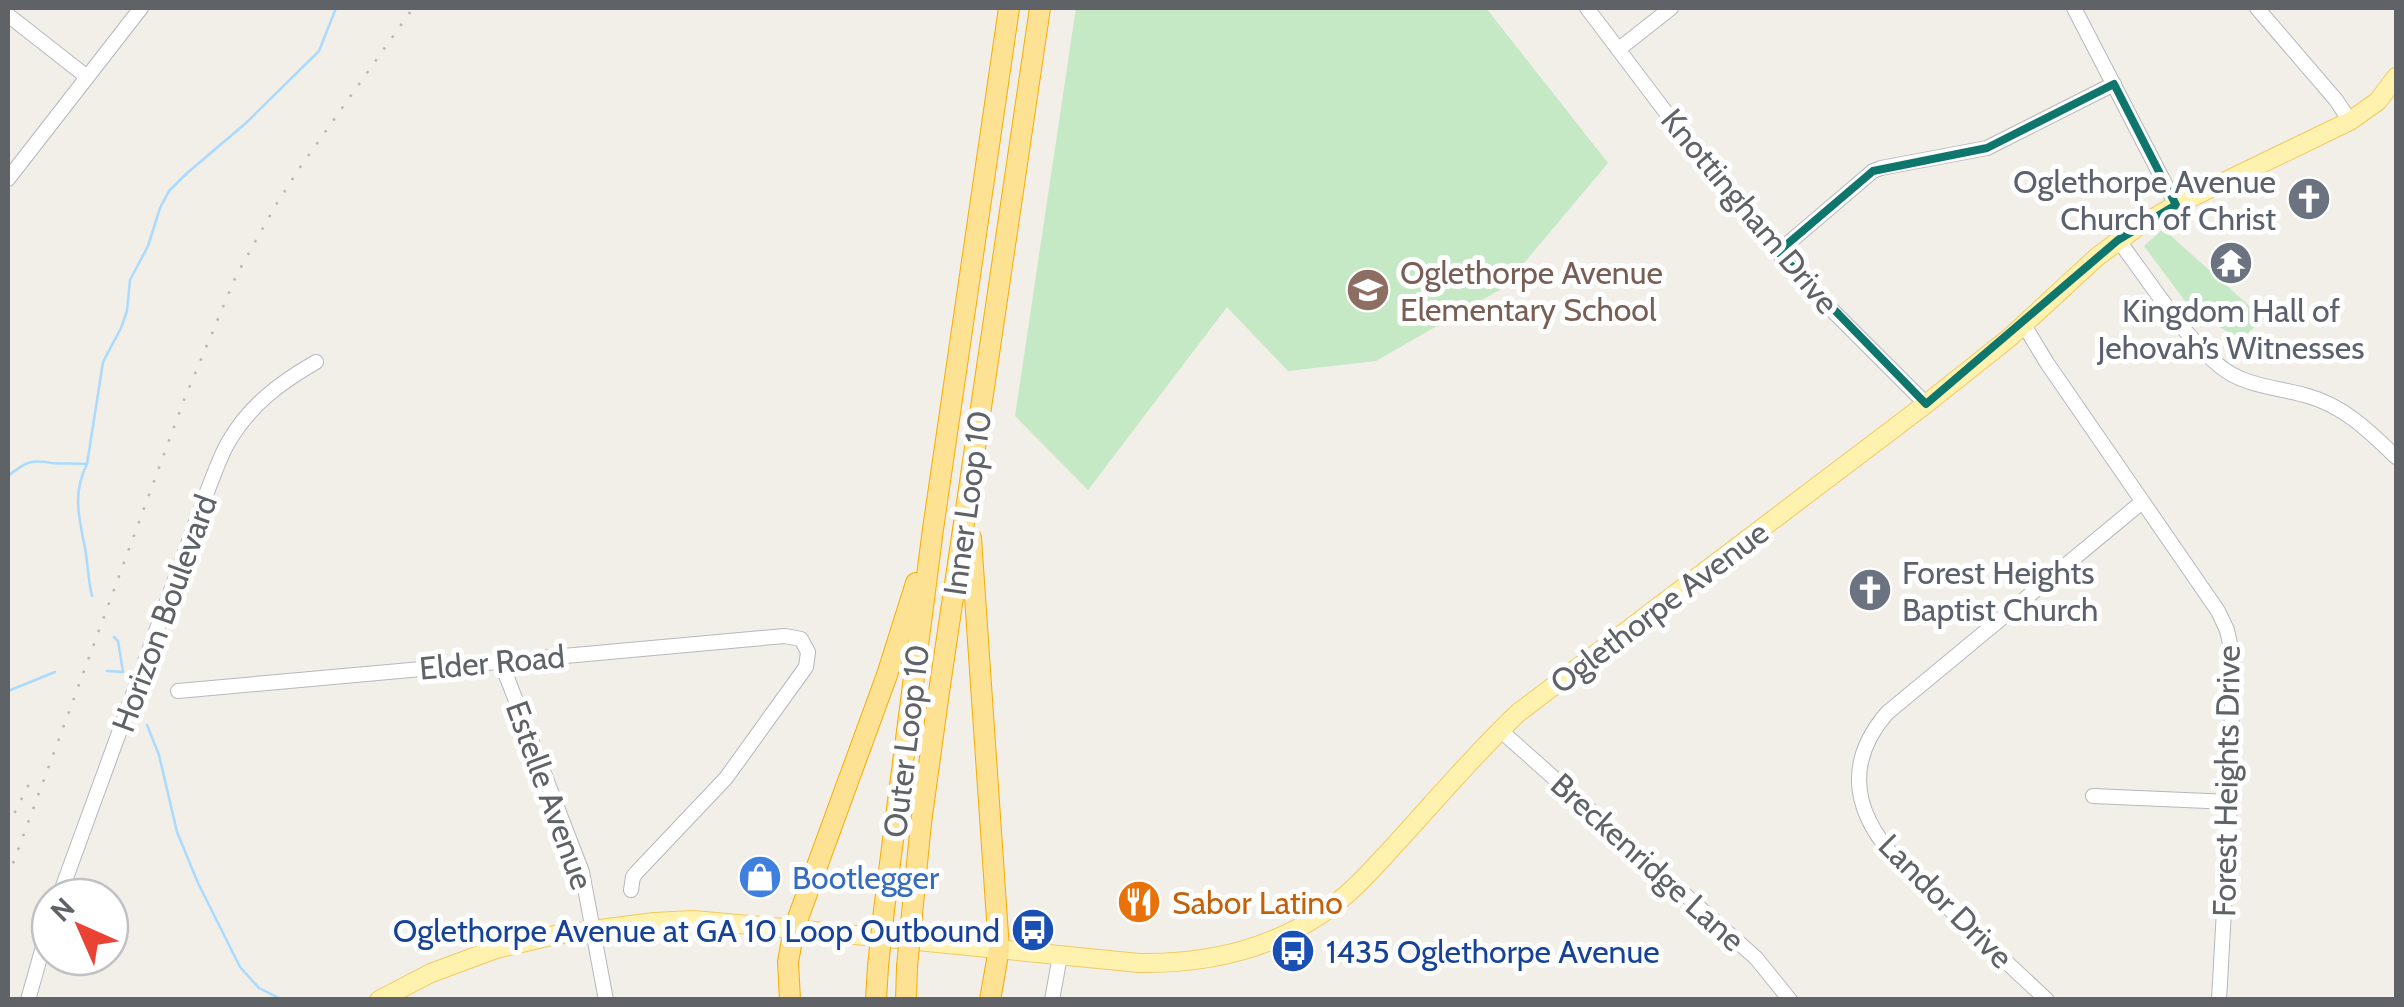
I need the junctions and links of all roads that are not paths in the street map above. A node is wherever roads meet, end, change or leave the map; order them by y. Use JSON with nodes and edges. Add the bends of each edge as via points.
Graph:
{"nodes":[{"id":1,"x":141,"y":8,"type":"edge"},
{"id":2,"x":1010,"y":8,"type":"edge"},
{"id":3,"x":1040,"y":8,"type":"edge"},
{"id":4,"x":1587,"y":8,"type":"edge"},
{"id":5,"x":1671,"y":8,"type":"edge"},
{"id":6,"x":2074,"y":8,"type":"edge"},
{"id":7,"x":2257,"y":8,"type":"edge"},
{"id":8,"x":8,"y":15,"type":"edge"},
{"id":9,"x":1618,"y":49,"type":"junction"},
{"id":10,"x":87,"y":77,"type":"junction"},
{"id":11,"x":2396,"y":78,"type":"edge"},
{"id":12,"x":2114,"y":84,"type":"junction"},
{"id":13,"x":2350,"y":121,"type":"junction"},
{"id":14,"x":8,"y":178,"type":"edge"},
{"id":15,"x":2176,"y":205,"type":"junction"},
{"id":16,"x":2118,"y":240,"type":"junction"},
{"id":17,"x":1778,"y":252,"type":"junction"},
{"id":18,"x":2024,"y":325,"type":"junction"},
{"id":19,"x":316,"y":362,"type":"dead end"},
{"id":20,"x":1926,"y":404,"type":"junction"},
{"id":21,"x":2396,"y":457,"type":"edge"},
{"id":22,"x":968,"y":500,"type":"junction"},
{"id":23,"x":2142,"y":502,"type":"junction"},
{"id":24,"x":933,"y":529,"type":"junction"},
{"id":25,"x":500,"y":662,"type":"junction"},
{"id":26,"x":178,"y":691,"type":"dead end"},
{"id":27,"x":1500,"y":730,"type":"junction"},
{"id":28,"x":2094,"y":796,"type":"dead end"},
{"id":29,"x":2230,"y":802,"type":"junction"},
{"id":30,"x":66,"y":877,"type":"edge"},
{"id":31,"x":632,"y":890,"type":"dead end"},
{"id":32,"x":794,"y":928,"type":"junction"},
{"id":33,"x":594,"y":929,"type":"junction"},
{"id":34,"x":999,"y":949,"type":"junction"},
{"id":35,"x":1060,"y":956,"type":"junction"},
{"id":36,"x":379,"y":1000,"type":"edge"},
{"id":37,"x":606,"y":1000,"type":"edge"},
{"id":38,"x":790,"y":1000,"type":"edge"},
{"id":39,"x":876,"y":1000,"type":"edge"},
{"id":40,"x":906,"y":1000,"type":"edge"},
{"id":41,"x":990,"y":1000,"type":"edge"},
{"id":42,"x":1052,"y":1000,"type":"edge"},
{"id":43,"x":1790,"y":1000,"type":"edge"},
{"id":44,"x":2047,"y":1000,"type":"edge"},
{"id":45,"x":2219,"y":1000,"type":"edge"}],
"edges":[{"from":1,"to":10,"type":"street"},
{"from":2,"to":24,"type":"highway","name":"Outer Loop 10"},
{"from":3,"to":22,"type":"highway","name":"Inner Loop 10"},
{"from":4,"to":9,"type":"street","name":"Knottingham Drive"},
{"from":5,"to":9,"type":"street"},
{"from":6,"to":12,"type":"street"},
{"from":7,"to":13,"type":"street"},
{"from":8,"to":10,"type":"street"},
{"from":9,"to":17,"type":"street","name":"Knottingham Drive"},
{"from":10,"to":14,"type":"street"},
{"from":11,"to":13,"type":"main road","name":"Oglethorpe Avenue"},
{"from":12,"to":15,"type":"street"},
{"from":12,"to":17,"type":"street","via":[[1987,148],[1881,168]]},
{"from":13,"to":15,"type":"main road","name":"Oglethorpe Avenue"},
{"from":15,"to":16,"type":"main road","name":"Oglethorpe Avenue"},
{"from":16,"to":18,"type":"main road","name":"Oglethorpe Avenue"},
{"from":16,"to":21,"type":"street","via":[[2219,366],[2247,381],[2327,403]]},
{"from":17,"to":20,"type":"street","name":"Knottingham Drive"},
{"from":18,"to":20,"type":"main road","name":"Oglethorpe Avenue"},
{"from":18,"to":23,"type":"street","name":"Forest Heights Drive"},
{"from":19,"to":30,"type":"street","name":"Horizon Boulevard","via":[[283,380],[229,441]]},
{"from":20,"to":27,"type":"main road","name":"Oglethorpe Avenue"},
{"from":22,"to":34,"type":"highway"},
{"from":22,"to":40,"type":"highway","name":"Inner Loop 10","bridge":true,"via":[[924,807]]},
{"from":23,"to":29,"type":"street","name":"Forest Heights Drive","via":[[2218,611],[2232,643]]},
{"from":23,"to":44,"type":"street","name":"Landor Drive","via":[[1887,713],[1860,760],[1860,797],[1881,841]]},
{"from":24,"to":32,"type":"highway","via":[[888,675]]},
{"from":24,"to":39,"type":"highway","name":"Outer Loop 10","bridge":true},
{"from":25,"to":26,"type":"street","name":"Elder Road"},
{"from":25,"to":31,"type":"street","name":"Elder Road","via":[[785,636],[805,642],[806,667],[726,778],[632,877]]},
{"from":25,"to":33,"type":"street","name":"Estelle Avenue","via":[[582,872]]},
{"from":27,"to":35,"type":"main road","name":"Oglethorpe Avenue","via":[[1356,886],[1278,938],[1191,962]]},
{"from":27,"to":43,"type":"street","name":"Breckenridge Lane","via":[[1756,958]]},
{"from":28,"to":29,"type":"street"},
{"from":29,"to":45,"type":"street","name":"Forest Heights Drive"},
{"from":32,"to":33,"type":"main road","name":"Oglethorpe Avenue","via":[[694,920]]},
{"from":32,"to":34,"type":"main road","name":"Oglethorpe Avenue"},
{"from":32,"to":38,"type":"highway"},
{"from":33,"to":36,"type":"main road","name":"Oglethorpe Avenue","via":[[464,960]]},
{"from":33,"to":37,"type":"street","name":"Estelle Avenue"},
{"from":34,"to":35,"type":"main road","name":"Oglethorpe Avenue"},
{"from":34,"to":41,"type":"highway"},
{"from":35,"to":42,"type":"street"}]}
